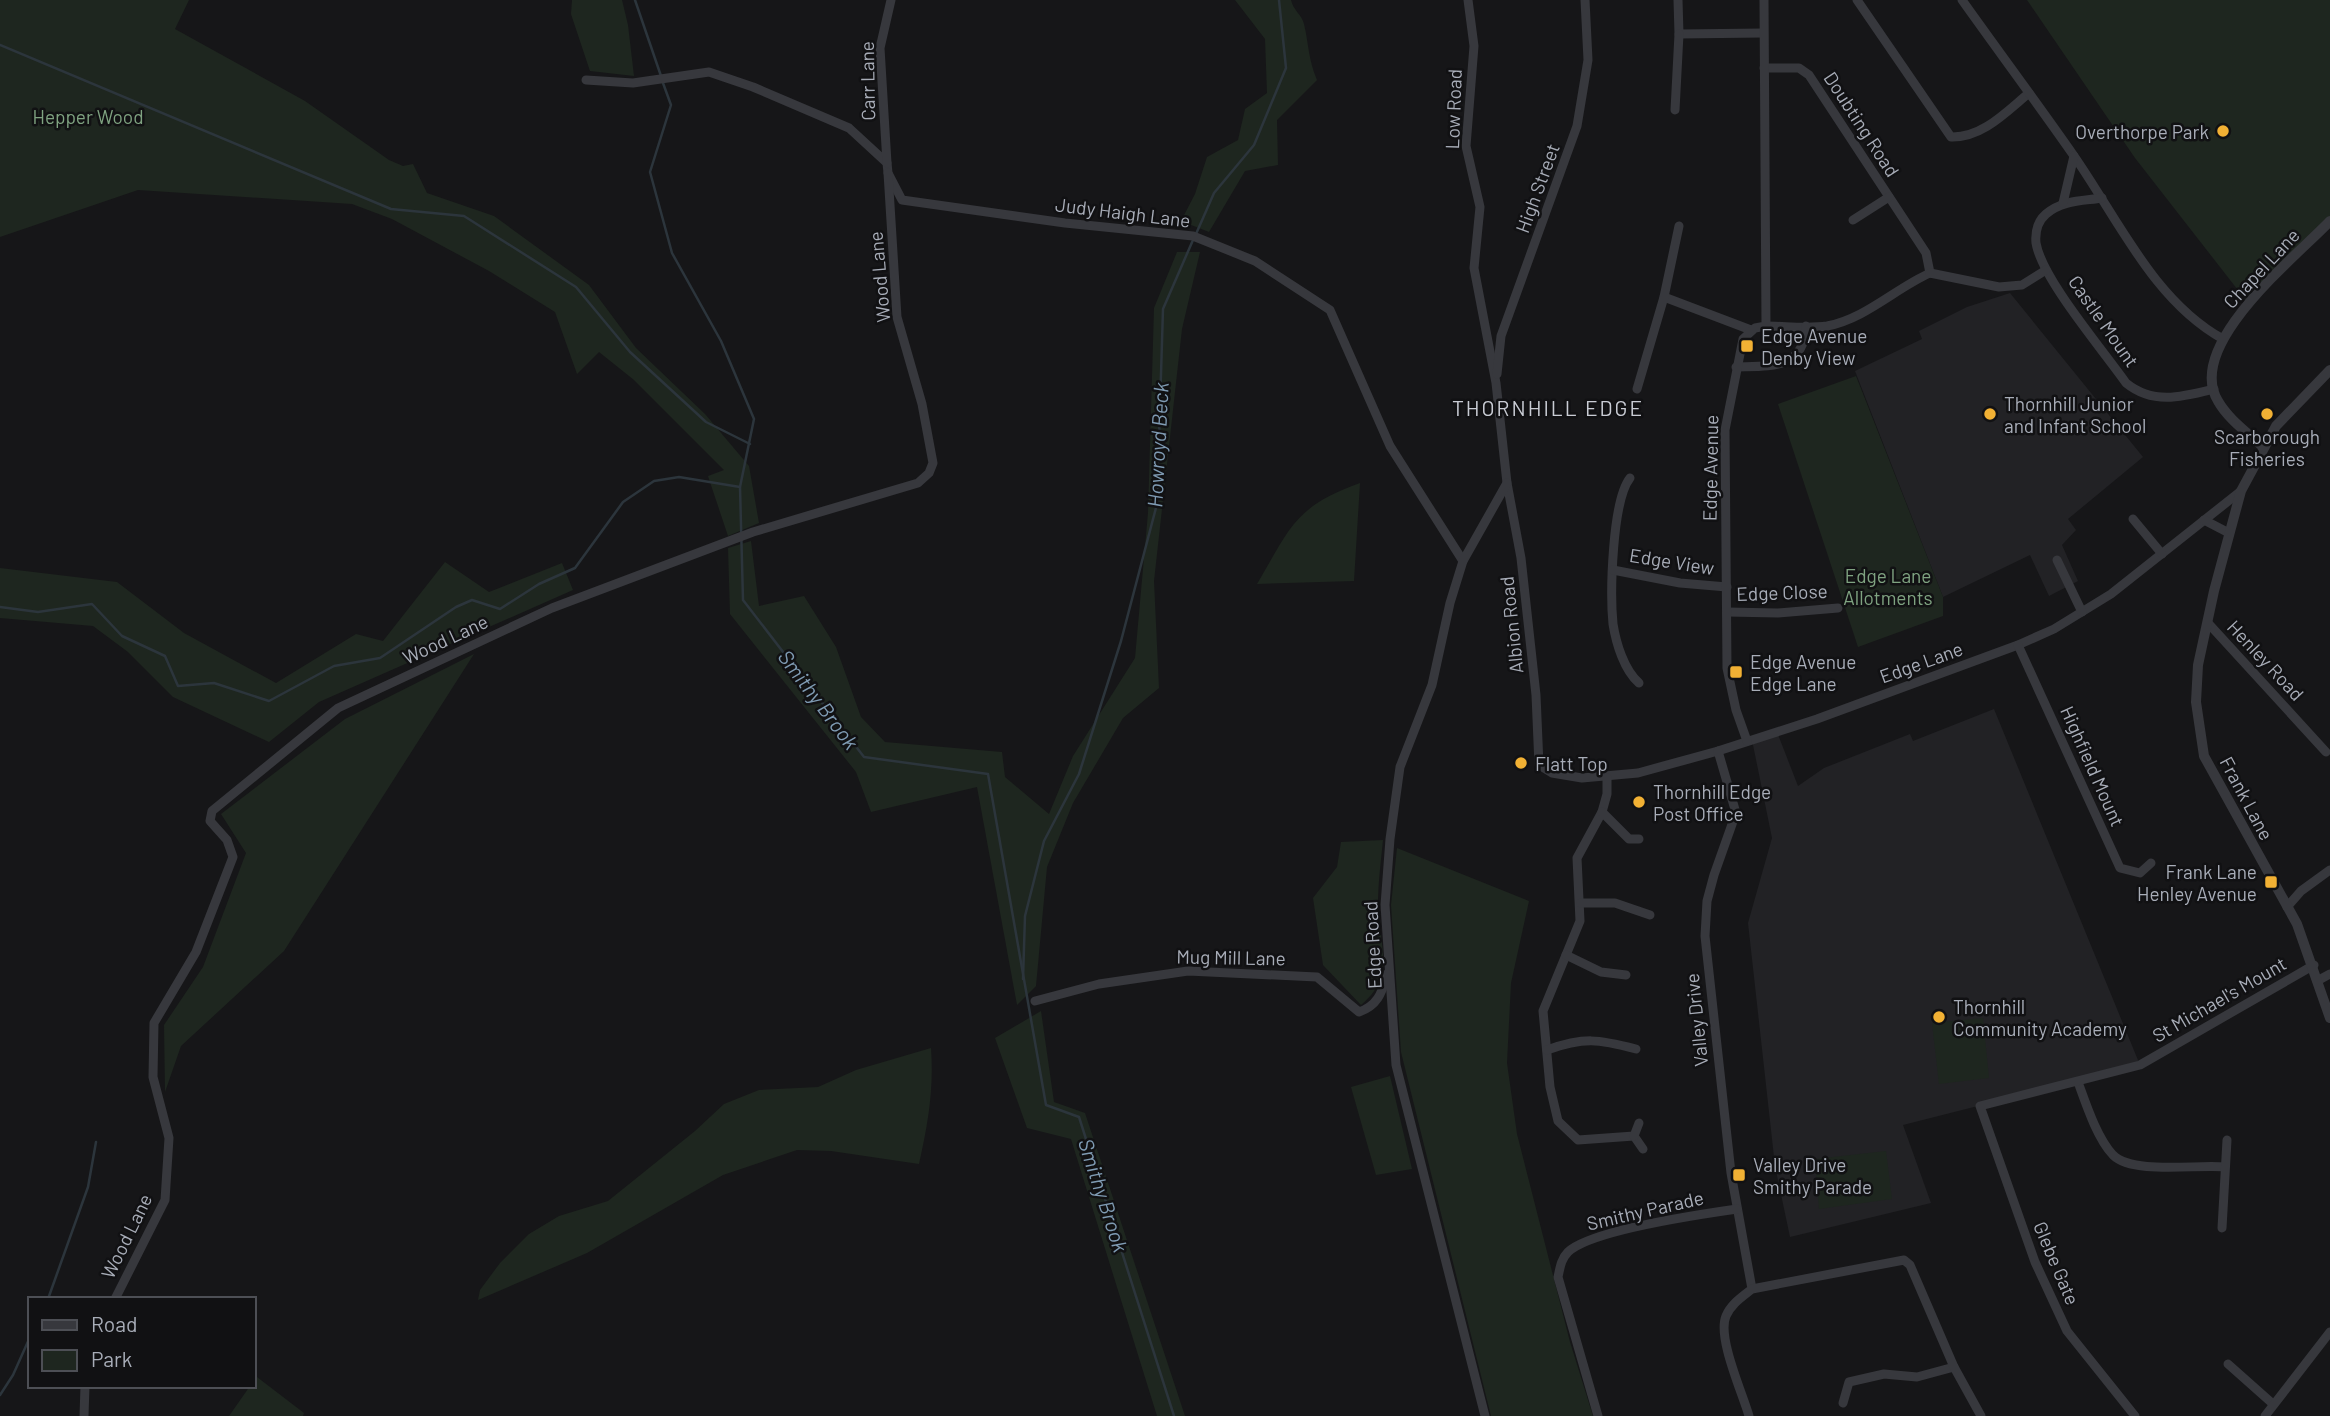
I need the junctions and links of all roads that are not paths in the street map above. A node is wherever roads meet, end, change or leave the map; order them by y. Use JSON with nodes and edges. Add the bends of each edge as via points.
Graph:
{"nodes":[{"id":1,"x":891,"y":0,"type":"edge"},
{"id":2,"x":1468,"y":0,"type":"edge"},
{"id":3,"x":1585,"y":0,"type":"edge"},
{"id":4,"x":1678,"y":0,"type":"edge"},
{"id":5,"x":1764,"y":0,"type":"edge"},
{"id":6,"x":1857,"y":0,"type":"edge"},
{"id":7,"x":1962,"y":0,"type":"edge"},
{"id":8,"x":1763,"y":33,"type":"junction"},
{"id":9,"x":1679,"y":34,"type":"junction"},
{"id":10,"x":1764,"y":68,"type":"junction"},
{"id":11,"x":586,"y":80,"type":"dead end"},
{"id":12,"x":2029,"y":93,"type":"junction"},
{"id":13,"x":1675,"y":110,"type":"dead end"},
{"id":14,"x":2074,"y":156,"type":"junction"},
{"id":15,"x":887,"y":168,"type":"junction"},
{"id":16,"x":1889,"y":197,"type":"junction"},
{"id":17,"x":2102,"y":198,"type":"junction"},
{"id":18,"x":902,"y":200,"type":"junction"},
{"id":19,"x":2063,"y":203,"type":"junction"},
{"id":20,"x":891,"y":205,"type":"junction"},
{"id":21,"x":1853,"y":220,"type":"dead end"},
{"id":22,"x":2330,"y":221,"type":"edge"},
{"id":23,"x":1679,"y":226,"type":"dead end"},
{"id":24,"x":2046,"y":270,"type":"junction"},
{"id":25,"x":1930,"y":273,"type":"junction"},
{"id":26,"x":1664,"y":297,"type":"junction"},
{"id":27,"x":1766,"y":326,"type":"junction"},
{"id":28,"x":1806,"y":327,"type":"junction"},
{"id":29,"x":1751,"y":330,"type":"junction"},
{"id":30,"x":2223,"y":339,"type":"junction"},
{"id":31,"x":1736,"y":367,"type":"junction"},
{"id":32,"x":2330,"y":370,"type":"edge"},
{"id":33,"x":1496,"y":383,"type":"junction"},
{"id":34,"x":2214,"y":388,"type":"junction"},
{"id":35,"x":1637,"y":390,"type":"dead end"},
{"id":36,"x":2263,"y":447,"type":"junction"},
{"id":37,"x":1630,"y":478,"type":"dead end"},
{"id":38,"x":1507,"y":483,"type":"junction"},
{"id":39,"x":2241,"y":491,"type":"junction"},
{"id":40,"x":2133,"y":519,"type":"dead end"},
{"id":41,"x":2204,"y":520,"type":"junction"},
{"id":42,"x":2228,"y":533,"type":"junction"},
{"id":43,"x":2162,"y":554,"type":"junction"},
{"id":44,"x":2057,"y":560,"type":"dead end"},
{"id":45,"x":1463,"y":561,"type":"junction"},
{"id":46,"x":1613,"y":570,"type":"junction"},
{"id":47,"x":1727,"y":587,"type":"junction"},
{"id":48,"x":1838,"y":608,"type":"dead end"},
{"id":49,"x":1727,"y":612,"type":"junction"},
{"id":50,"x":2082,"y":612,"type":"junction"},
{"id":51,"x":2208,"y":623,"type":"junction"},
{"id":52,"x":2018,"y":645,"type":"junction"},
{"id":53,"x":1639,"y":683,"type":"dead end"},
{"id":54,"x":1747,"y":741,"type":"junction"},
{"id":55,"x":1718,"y":751,"type":"junction"},
{"id":56,"x":2326,"y":752,"type":"dead end"},
{"id":57,"x":1539,"y":765,"type":"joint"},
{"id":58,"x":1606,"y":778,"type":"junction"},
{"id":59,"x":1602,"y":812,"type":"junction"},
{"id":60,"x":1639,"y":839,"type":"dead end"},
{"id":61,"x":2151,"y":863,"type":"dead end"},
{"id":62,"x":2330,"y":870,"type":"edge"},
{"id":63,"x":1581,"y":903,"type":"junction"},
{"id":64,"x":2287,"y":907,"type":"junction"},
{"id":65,"x":1650,"y":915,"type":"dead end"},
{"id":66,"x":1566,"y":955,"type":"junction"},
{"id":67,"x":2314,"y":965,"type":"junction"},
{"id":68,"x":1390,"y":968,"type":"junction"},
{"id":69,"x":2330,"y":974,"type":"edge"},
{"id":70,"x":1626,"y":975,"type":"dead end"},
{"id":71,"x":2317,"y":981,"type":"junction"},
{"id":72,"x":1035,"y":1001,"type":"dead end"},
{"id":73,"x":2330,"y":1017,"type":"edge"},
{"id":74,"x":1636,"y":1049,"type":"dead end"},
{"id":75,"x":1547,"y":1051,"type":"junction"},
{"id":76,"x":2078,"y":1082,"type":"junction"},
{"id":77,"x":1980,"y":1106,"type":"joint"},
{"id":78,"x":1639,"y":1123,"type":"dead end"},
{"id":79,"x":1634,"y":1136,"type":"junction"},
{"id":80,"x":2227,"y":1140,"type":"dead end"},
{"id":81,"x":1643,"y":1149,"type":"dead end"},
{"id":82,"x":2225,"y":1167,"type":"junction"},
{"id":83,"x":1737,"y":1209,"type":"junction"},
{"id":84,"x":2222,"y":1228,"type":"dead end"},
{"id":85,"x":1752,"y":1289,"type":"junction"},
{"id":86,"x":116,"y":1297,"type":"edge"},
{"id":87,"x":2330,"y":1332,"type":"edge"},
{"id":88,"x":2228,"y":1364,"type":"dead end"},
{"id":89,"x":1954,"y":1367,"type":"junction"},
{"id":90,"x":85,"y":1388,"type":"edge"},
{"id":91,"x":1843,"y":1403,"type":"dead end"},
{"id":92,"x":2273,"y":1404,"type":"junction"},
{"id":93,"x":85,"y":1416,"type":"edge"},
{"id":94,"x":1485,"y":1416,"type":"edge"},
{"id":95,"x":1598,"y":1416,"type":"edge"},
{"id":96,"x":1749,"y":1416,"type":"edge"},
{"id":97,"x":1981,"y":1416,"type":"edge"},
{"id":98,"x":2135,"y":1416,"type":"edge"},
{"id":99,"x":2265,"y":1416,"type":"edge"}],
"edges":[{"from":1,"to":15,"type":"street","name":"Carr Lane","via":[[880,48]]},
{"from":2,"to":33,"type":"street","name":"Low Road","via":[[1474,46],[1466,146],[1480,206],[1474,268]]},
{"from":3,"to":33,"type":"street","name":"High Street","via":[[1588,60],[1577,126],[1501,336]]},
{"from":4,"to":9,"type":"street"},
{"from":5,"to":8,"type":"street"},
{"from":6,"to":12,"type":"street","via":[[1951,137],[1967,138]]},
{"from":7,"to":12,"type":"street"},
{"from":8,"to":9,"type":"street"},
{"from":8,"to":10,"type":"street"},
{"from":9,"to":13,"type":"street"},
{"from":10,"to":16,"type":"street","name":"Doubting Road","via":[[1799,68],[1809,75]]},
{"from":10,"to":27,"type":"street"},
{"from":11,"to":15,"type":"street","via":[[633,83],[709,72],[849,128]]},
{"from":12,"to":14,"type":"street"},
{"from":14,"to":17,"type":"street"},
{"from":14,"to":19,"type":"street"},
{"from":15,"to":18,"type":"street"},
{"from":15,"to":20,"type":"street","name":"Wood Lane"},
{"from":16,"to":21,"type":"street","name":"Doubting Road"},
{"from":16,"to":25,"type":"street","name":"Doubting Road","via":[[1926,253]]},
{"from":17,"to":19,"type":"street"},
{"from":17,"to":30,"type":"street","via":[[2166,293],[2198,325]]},
{"from":18,"to":20,"type":"street"},
{"from":18,"to":45,"type":"street","name":"Judy Haigh Lane","via":[[1193,236],[1255,261],[1330,310],[1390,446]]},
{"from":19,"to":24,"type":"street","name":"Castle Mount","via":[[2037,227],[2036,243]]},
{"from":20,"to":86,"type":"street","name":"Wood Lane","via":[[897,317],[933,463],[918,483],[753,532],[552,608],[489,637],[338,708],[212,811],[210,821],[227,840],[233,857],[196,951],[153,1023],[153,1077],[169,1138],[165,1200]]},
{"from":22,"to":30,"type":"street","name":"Chapel Lane","via":[[2248,303]]},
{"from":23,"to":26,"type":"street"},
{"from":24,"to":25,"type":"street","via":[[2022,285],[1999,287]]},
{"from":24,"to":34,"type":"street","name":"Castle Mount","via":[[2137,392],[2160,398]]},
{"from":25,"to":28,"type":"street","via":[[1861,314],[1828,326]]},
{"from":26,"to":29,"type":"street"},
{"from":26,"to":35,"type":"street"},
{"from":27,"to":28,"type":"street"},
{"from":27,"to":29,"type":"street"},
{"from":28,"to":31,"type":"street","via":[[1805,345],[1785,362]]},
{"from":29,"to":31,"type":"street","name":"Edge Avenue","via":[[1743,339]]},
{"from":30,"to":34,"type":"street","name":"Chapel Lane","via":[[2210,376]]},
{"from":31,"to":47,"type":"street","name":"Edge Avenue","via":[[1725,429]]},
{"from":32,"to":36,"type":"street","name":"Frank Lane","via":[[2276,426]]},
{"from":33,"to":38,"type":"street","name":"Albion Road"},
{"from":34,"to":36,"type":"street","via":[[2222,408]]},
{"from":36,"to":39,"type":"street","name":"Frank Lane"},
{"from":37,"to":46,"type":"street","name":"Edge View","via":[[1623,486]]},
{"from":38,"to":45,"type":"street","name":"Edge Road"},
{"from":38,"to":57,"type":"street","name":"Albion Road","via":[[1521,558]]},
{"from":39,"to":41,"type":"street","name":"Edge Lane"},
{"from":39,"to":42,"type":"street","name":"Frank Lane"},
{"from":40,"to":43,"type":"street"},
{"from":41,"to":42,"type":"street"},
{"from":41,"to":43,"type":"street","name":"Edge Lane"},
{"from":42,"to":51,"type":"street","name":"Frank Lane"},
{"from":43,"to":50,"type":"street","name":"Edge Lane"},
{"from":44,"to":50,"type":"street"},
{"from":45,"to":68,"type":"street","name":"Edge Road","via":[[1432,685],[1400,767],[1385,905]]},
{"from":46,"to":47,"type":"street","name":"Edge View"},
{"from":46,"to":53,"type":"street","name":"Edge View","via":[[1613,626],[1626,667]]},
{"from":47,"to":49,"type":"street","name":"Edge Avenue"},
{"from":48,"to":49,"type":"street","name":"Edge Close"},
{"from":49,"to":54,"type":"street","name":"Edge Avenue","via":[[1727,668]]},
{"from":50,"to":52,"type":"street","name":"Edge Lane"},
{"from":51,"to":56,"type":"street","name":"Henley Road"},
{"from":51,"to":64,"type":"street","name":"Frank Lane","via":[[2198,665],[2196,702],[2204,756]]},
{"from":52,"to":54,"type":"street","name":"Edge Lane"},
{"from":52,"to":61,"type":"street","name":"Highfield Mount","via":[[2120,868],[2140,873]]},
{"from":54,"to":55,"type":"street","name":"Edge Lane"},
{"from":55,"to":58,"type":"street","name":"Edge Lane"},
{"from":55,"to":83,"type":"street","name":"Valley Drive","via":[[1736,813],[1707,901],[1705,936]]},
{"from":57,"to":58,"type":"street","name":"Edge Lane","via":[[1565,777]]},
{"from":58,"to":59,"type":"street"},
{"from":59,"to":60,"type":"street","via":[[1629,839]]},
{"from":59,"to":63,"type":"street","via":[[1577,858]]},
{"from":62,"to":64,"type":"street"},
{"from":63,"to":65,"type":"street","via":[[1615,904]]},
{"from":63,"to":66,"type":"street","via":[[1580,921]]},
{"from":64,"to":67,"type":"street","name":"Frank Lane"},
{"from":66,"to":70,"type":"street","via":[[1601,972]]},
{"from":66,"to":75,"type":"street","via":[[1543,1011]]},
{"from":67,"to":71,"type":"street","name":"Frank Lane"},
{"from":67,"to":76,"type":"street","name":"St Michael's Mount","via":[[2140,1065]]},
{"from":68,"to":72,"type":"street","name":"Mug Mill Lane","via":[[1380,997],[1359,1012],[1318,977],[1188,971],[1099,984]]},
{"from":68,"to":94,"type":"street","name":"Edge Road","via":[[1396,1065]]},
{"from":69,"to":71,"type":"street"},
{"from":71,"to":73,"type":"street","name":"Frank Lane"},
{"from":74,"to":75,"type":"street","via":[[1598,1039]]},
{"from":75,"to":79,"type":"street","via":[[1558,1121],[1578,1140]]},
{"from":76,"to":77,"type":"street","name":"St Michael's Mount"},
{"from":76,"to":82,"type":"street","via":[[2108,1148],[2120,1160],[2145,1166]]},
{"from":77,"to":98,"type":"street","name":"Glebe Gate","via":[[2035,1262],[2067,1331]]},
{"from":78,"to":79,"type":"street"},
{"from":79,"to":81,"type":"street"},
{"from":80,"to":82,"type":"street"},
{"from":82,"to":84,"type":"street"},
{"from":83,"to":85,"type":"street","name":"Valley Drive"},
{"from":83,"to":95,"type":"street","name":"Smithy Parade","via":[[1581,1243],[1567,1253],[1558,1277]]},
{"from":85,"to":89,"type":"street","via":[[1904,1260]]},
{"from":85,"to":96,"type":"street","via":[[1733,1304],[1722,1331]]},
{"from":87,"to":92,"type":"street"},
{"from":88,"to":92,"type":"street"},
{"from":89,"to":91,"type":"street","via":[[1917,1377],[1884,1374],[1849,1382]]},
{"from":89,"to":97,"type":"street"},
{"from":90,"to":93,"type":"street"},
{"from":92,"to":99,"type":"street"}]}
